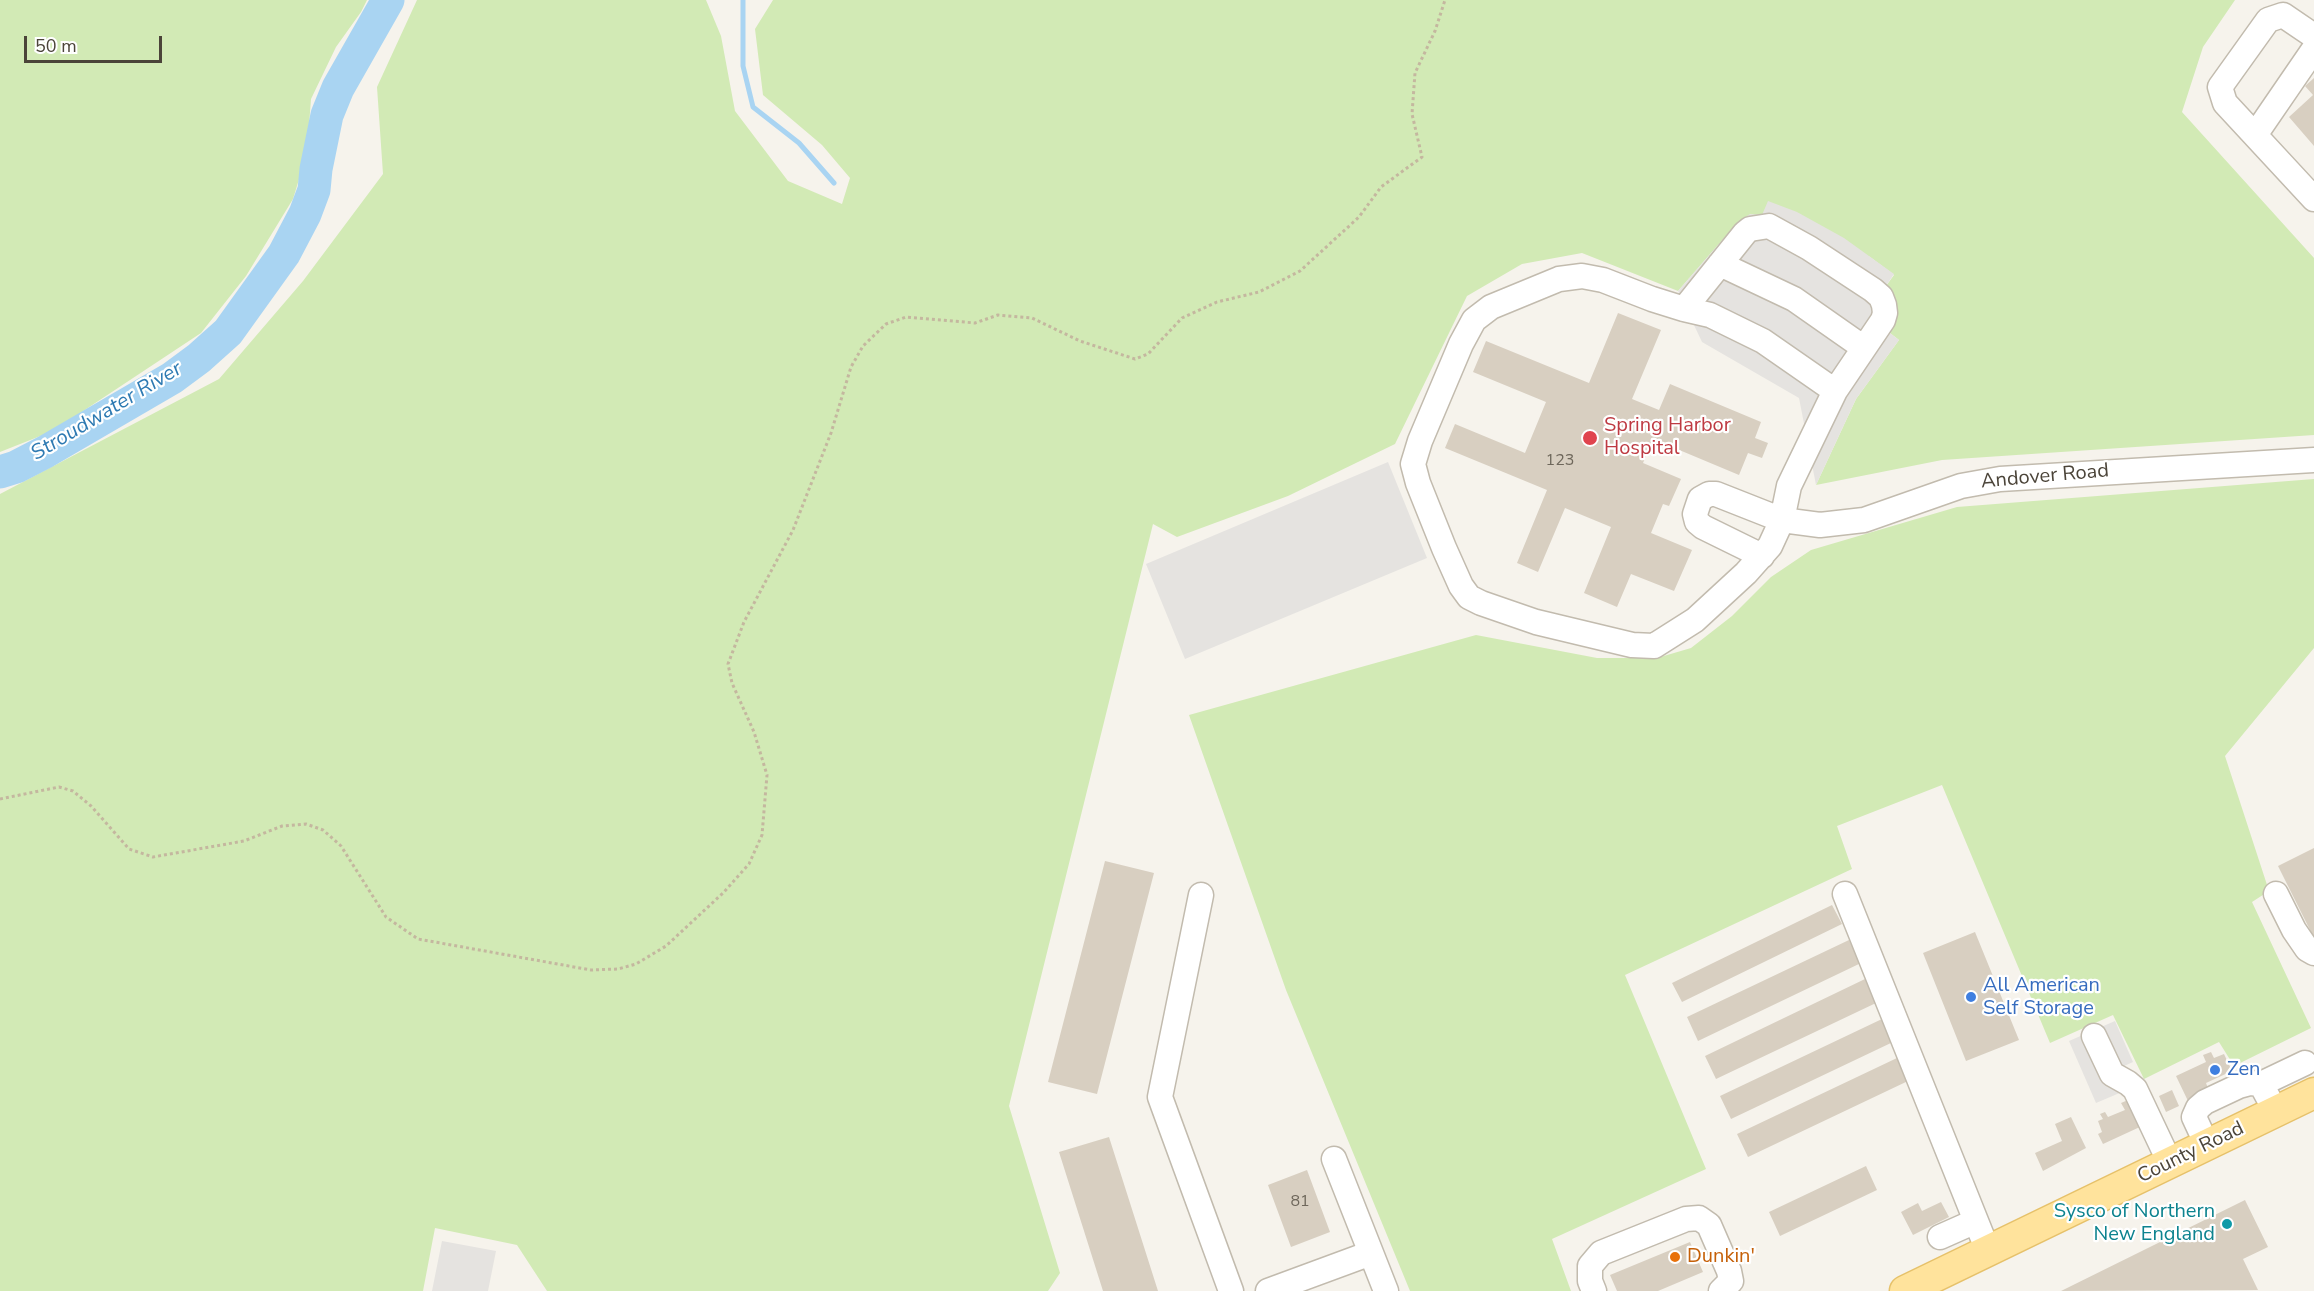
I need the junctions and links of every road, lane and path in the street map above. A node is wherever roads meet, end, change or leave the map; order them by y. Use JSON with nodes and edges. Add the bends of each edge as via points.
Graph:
{"nodes":[{"id":1,"x":1446,"y":0,"type":"edge"},
{"id":2,"x":2314,"y":36,"type":"edge"},
{"id":3,"x":2314,"y":49,"type":"edge"},
{"id":4,"x":2254,"y":135,"type":"junction"},
{"id":5,"x":2314,"y":199,"type":"edge"},
{"id":6,"x":1720,"y":264,"type":"junction"},
{"id":7,"x":1684,"y":309,"type":"junction"},
{"id":8,"x":1864,"y":348,"type":"junction"},
{"id":9,"x":1835,"y":391,"type":"junction"},
{"id":10,"x":2314,"y":460,"type":"edge"},
{"id":11,"x":1782,"y":520,"type":"junction"},
{"id":12,"x":1762,"y":555,"type":"junction"},
{"id":13,"x":0,"y":799,"type":"edge"},
{"id":14,"x":1845,"y":894,"type":"dead end"},
{"id":15,"x":2276,"y":894,"type":"dead end"},
{"id":16,"x":1201,"y":895,"type":"dead end"},
{"id":17,"x":2314,"y":953,"type":"edge"},
{"id":18,"x":2094,"y":1036,"type":"dead end"},
{"id":19,"x":2305,"y":1062,"type":"dead end"},
{"id":20,"x":2261,"y":1084,"type":"junction"},
{"id":21,"x":2314,"y":1093,"type":"edge"},
{"id":22,"x":2276,"y":1112,"type":"junction"},
{"id":23,"x":2207,"y":1145,"type":"junction"},
{"id":24,"x":1334,"y":1159,"type":"dead end"},
{"id":25,"x":2170,"y":1163,"type":"junction"},
{"id":26,"x":1976,"y":1221,"type":"junction"},
{"id":27,"x":1940,"y":1237,"type":"dead end"},
{"id":28,"x":1988,"y":1251,"type":"junction"},
{"id":29,"x":1371,"y":1253,"type":"junction"},
{"id":30,"x":1232,"y":1291,"type":"edge"},
{"id":31,"x":1268,"y":1291,"type":"edge"},
{"id":32,"x":1386,"y":1291,"type":"edge"},
{"id":33,"x":1594,"y":1291,"type":"edge"},
{"id":34,"x":1721,"y":1291,"type":"edge"},
{"id":35,"x":1905,"y":1291,"type":"edge"}],
"edges":[{"from":1,"to":13,"type":"path","via":[[1415,73],[1412,114],[1422,157],[1382,187],[1359,217],[1300,271],[1259,292],[1217,302],[1182,318],[1148,354],[1135,359],[1080,341],[1032,318],[999,315],[975,323],[906,317],[886,324],[863,346],[851,367],[831,433],[793,530],[744,622],[728,664],[767,775],[762,835],[749,864],[723,892],[666,946],[636,964],[591,970],[418,939],[386,917],[341,846],[323,830],[306,824],[282,826],[244,842],[153,857],[129,849],[73,791],[59,787]]},
{"from":2,"to":4,"type":"lane","via":[[2283,15],[2268,20],[2220,87],[2225,103]]},
{"from":3,"to":4,"type":"lane"},
{"from":4,"to":5,"type":"lane"},
{"from":6,"to":7,"type":"lane"},
{"from":6,"to":8,"type":"lane","via":[[1794,299]]},
{"from":6,"to":8,"type":"lane","via":[[1750,229],[1769,226],[1789,236],[1881,297],[1883,320]]},
{"from":7,"to":9,"type":"lane","via":[[1710,315],[1764,341]]},
{"from":7,"to":12,"type":"lane","via":[[1582,276],[1559,279],[1491,307],[1474,320],[1429,421],[1413,464],[1418,483],[1469,597],[1536,622],[1632,645],[1654,646],[1672,636],[1695,620]]},
{"from":8,"to":9,"type":"lane"},
{"from":9,"to":11,"type":"lane","via":[[1789,486]]},
{"from":10,"to":11,"type":"lane","name":"Andover Road","via":[[2000,479],[1961,486],[1864,520],[1820,525]]},
{"from":11,"to":12,"type":"lane"},
{"from":11,"to":12,"type":"lane","name":"Andover Road","via":[[1716,494],[1700,499],[1695,514],[1697,522]]},
{"from":14,"to":26,"type":"lane"},
{"from":15,"to":17,"type":"lane","via":[[2294,930]]},
{"from":16,"to":30,"type":"lane","via":[[1160,1096]]},
{"from":18,"to":25,"type":"lane","via":[[2112,1074],[2135,1089]]},
{"from":19,"to":20,"type":"lane"},
{"from":20,"to":22,"type":"lane"},
{"from":20,"to":23,"type":"lane","via":[[2239,1086],[2198,1108],[2194,1117]]},
{"from":21,"to":22,"type":"main road","name":"County Road"},
{"from":22,"to":23,"type":"main road","name":"County Road"},
{"from":23,"to":25,"type":"main road","name":"County Road"},
{"from":24,"to":29,"type":"lane"},
{"from":25,"to":28,"type":"main road","name":"County Road"},
{"from":26,"to":27,"type":"lane"},
{"from":26,"to":28,"type":"lane"},
{"from":28,"to":35,"type":"main road","name":"County Road"},
{"from":29,"to":31,"type":"lane"},
{"from":29,"to":32,"type":"lane"},
{"from":33,"to":34,"type":"lane","via":[[1590,1266],[1601,1253],[1686,1219],[1698,1218],[1709,1225],[1729,1271],[1731,1281]]}]}
